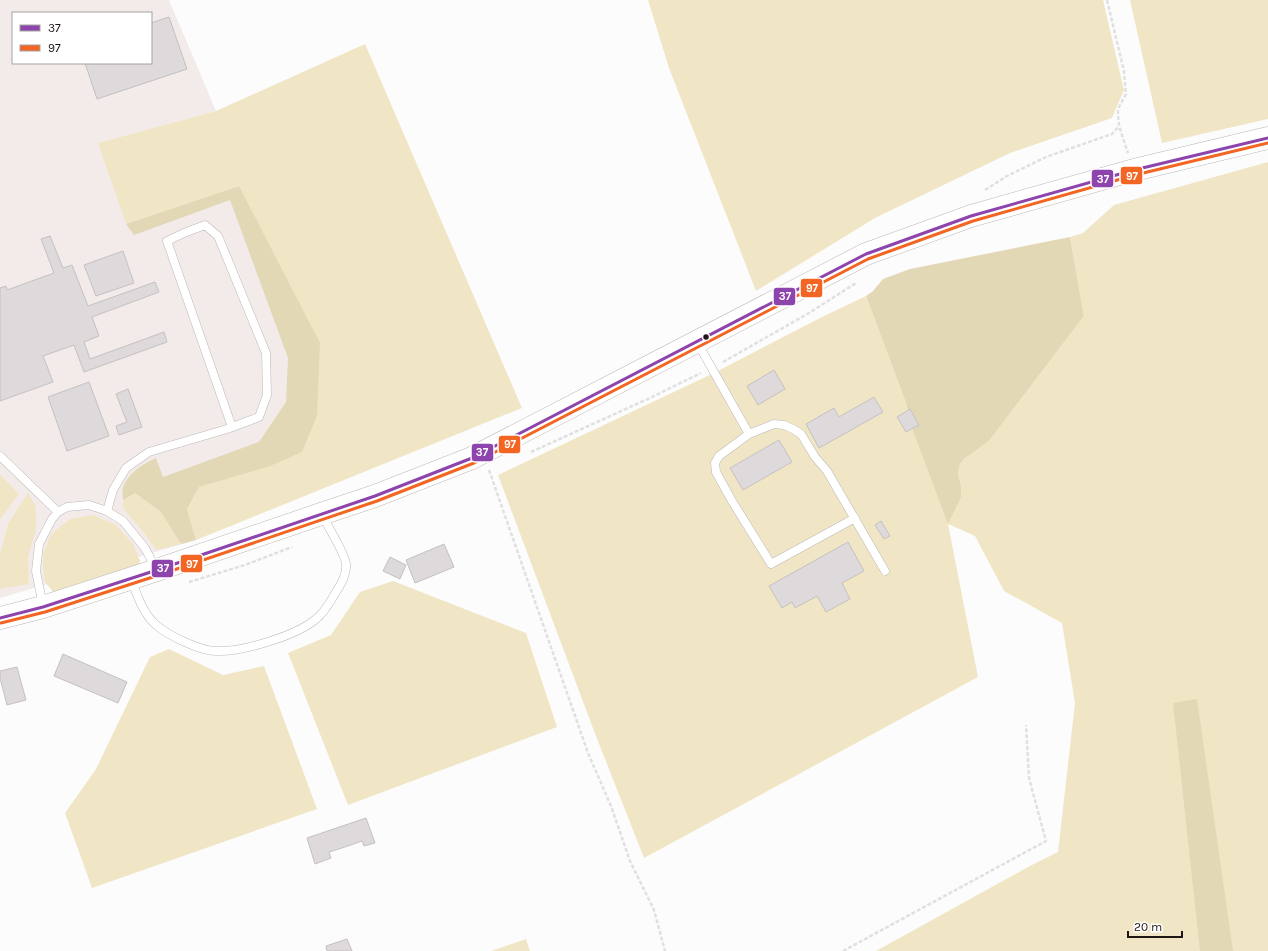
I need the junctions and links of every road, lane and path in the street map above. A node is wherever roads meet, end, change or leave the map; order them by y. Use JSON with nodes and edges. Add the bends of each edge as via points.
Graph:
{"nodes":[{"id":1,"x":1107,"y":0,"type":"edge"},
{"id":2,"x":1119,"y":126,"type":"junction"},
{"id":3,"x":1268,"y":138,"type":"edge"},
{"id":4,"x":1134,"y":170,"type":"junction"},
{"id":5,"x":981,"y":192,"type":"dead end"},
{"id":6,"x":696,"y":341,"type":"junction"},
{"id":7,"x":232,"y":427,"type":"junction"},
{"id":8,"x":749,"y":434,"type":"junction"},
{"id":9,"x":0,"y":456,"type":"edge"},
{"id":10,"x":480,"y":464,"type":"junction"},
{"id":11,"x":107,"y":511,"type":"junction"},
{"id":12,"x":58,"y":512,"type":"junction"},
{"id":13,"x":321,"y":514,"type":"junction"},
{"id":14,"x":855,"y":518,"type":"junction"},
{"id":15,"x":157,"y":570,"type":"junction"},
{"id":16,"x":885,"y":571,"type":"dead end"},
{"id":17,"x":131,"y":578,"type":"junction"},
{"id":18,"x":43,"y":607,"type":"junction"},
{"id":19,"x":0,"y":618,"type":"edge"},
{"id":20,"x":1026,"y":725,"type":"dead end"},
{"id":21,"x":665,"y":951,"type":"edge"},
{"id":22,"x":843,"y":951,"type":"edge"}],
"edges":[{"from":1,"to":2,"type":"path","via":[[1124,71],[1126,94],[1118,109]]},
{"from":2,"to":4,"type":"path"},
{"from":2,"to":5,"type":"path","via":[[1112,134],[1046,158],[1007,176]]},
{"from":3,"to":4,"type":"main road"},
{"from":4,"to":6,"type":"main road","via":[[971,216],[866,254]]},
{"from":6,"to":8,"type":"lane"},
{"from":6,"to":10,"type":"main road"},
{"from":7,"to":7,"type":"lane","via":[[259,417],[266,395],[266,353],[218,236],[205,225],[167,241]]},
{"from":7,"to":11,"type":"lane","via":[[149,452],[126,468],[113,490]]},
{"from":8,"to":14,"type":"lane","via":[[774,424],[784,425],[801,434]]},
{"from":8,"to":14,"type":"lane","via":[[719,456],[715,463],[716,472],[771,564]]},
{"from":9,"to":12,"type":"lane"},
{"from":10,"to":13,"type":"main road"},
{"from":10,"to":21,"type":"path","via":[[630,861],[654,910]]},
{"from":11,"to":12,"type":"lane","via":[[89,505]]},
{"from":11,"to":15,"type":"lane","via":[[123,521]]},
{"from":12,"to":18,"type":"lane","via":[[39,544],[36,571]]},
{"from":13,"to":15,"type":"main road"},
{"from":13,"to":17,"type":"lane","via":[[344,556],[346,565],[343,581],[324,612],[316,619],[302,629],[269,641],[233,651],[214,651],[180,640],[154,624],[138,598]]},
{"from":14,"to":16,"type":"lane"},
{"from":15,"to":17,"type":"main road"},
{"from":17,"to":18,"type":"main road"},
{"from":18,"to":19,"type":"main road"},
{"from":20,"to":22,"type":"path","via":[[1029,778],[1046,841]]}]}
